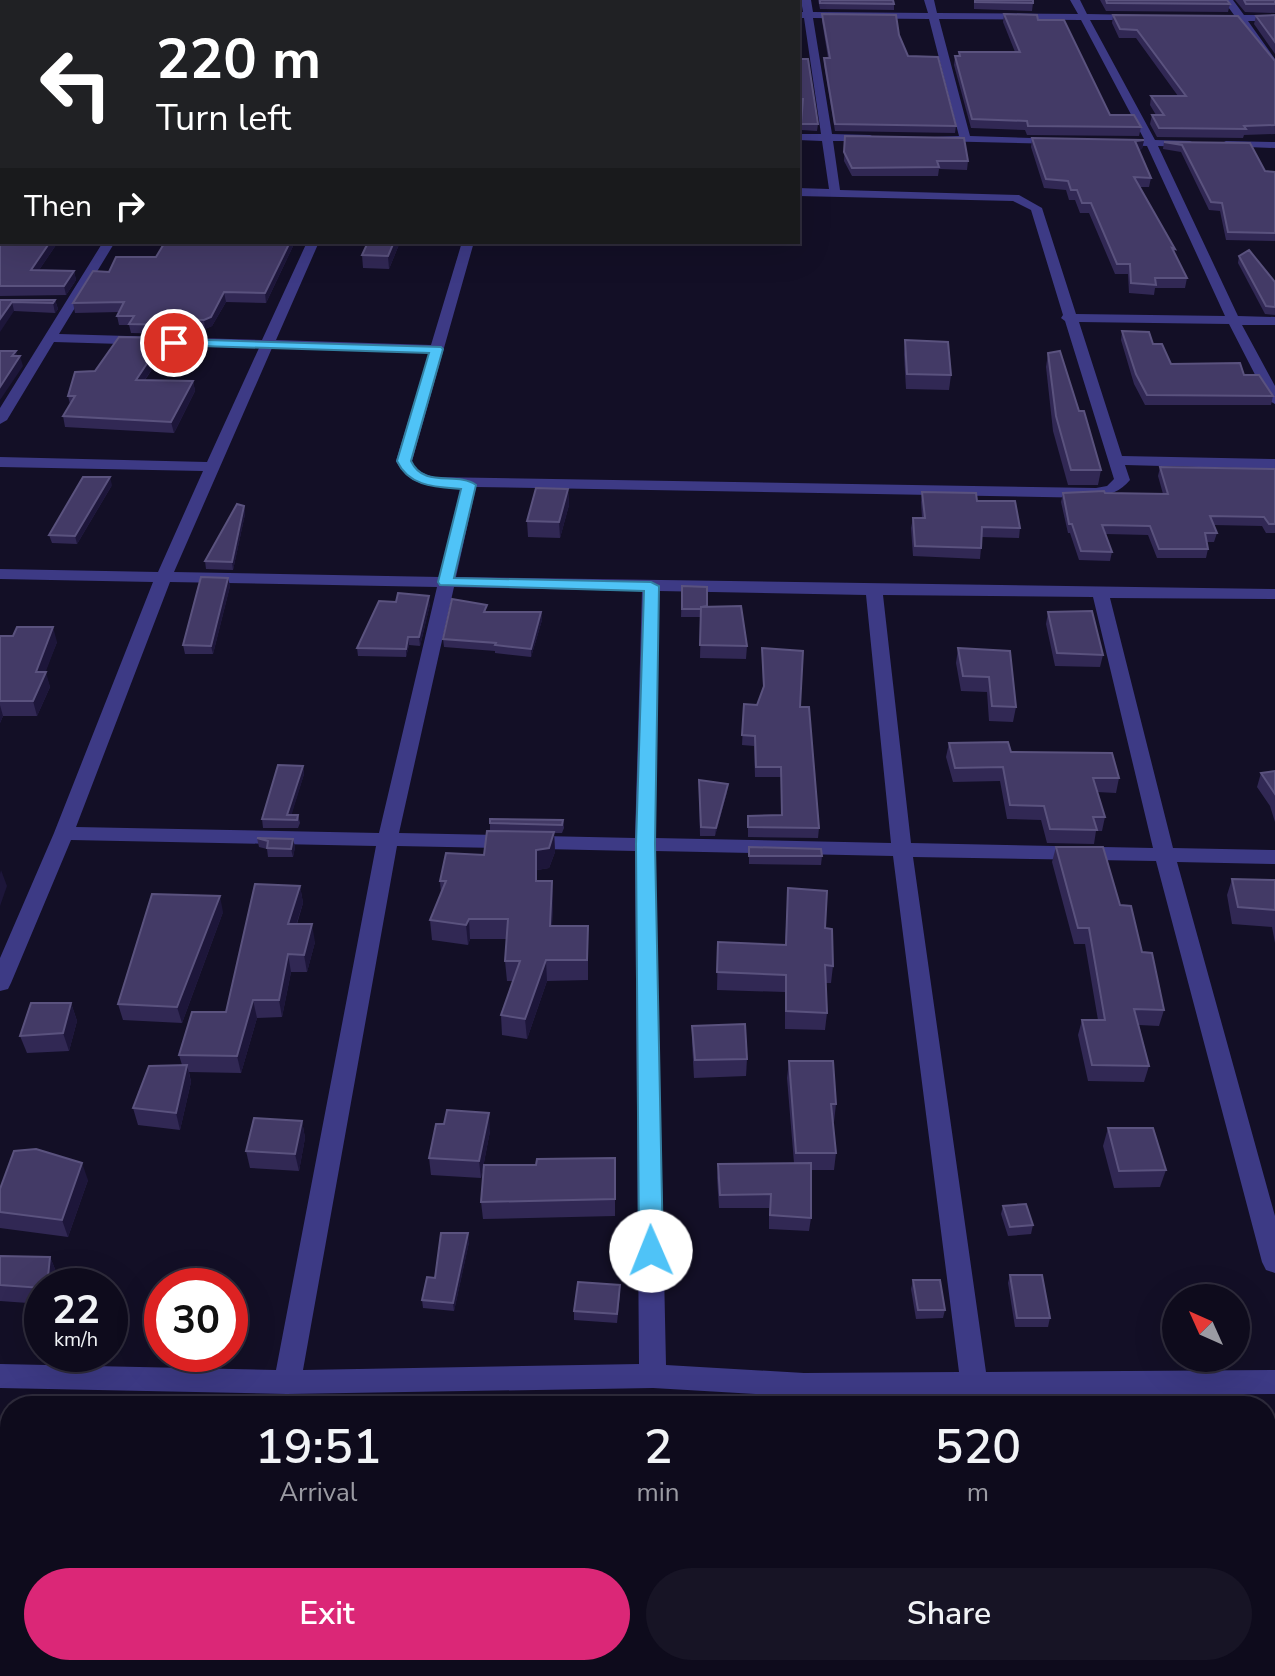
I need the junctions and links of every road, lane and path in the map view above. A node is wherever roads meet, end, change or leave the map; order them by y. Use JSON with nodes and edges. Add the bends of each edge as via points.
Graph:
{"nodes":[{"id":1,"x":806,"y":0,"type":"edge"},
{"id":2,"x":929,"y":0,"type":"edge"},
{"id":3,"x":1075,"y":0,"type":"edge"},
{"id":4,"x":1228,"y":0,"type":"edge"},
{"id":5,"x":803,"y":15,"type":"edge"},
{"id":6,"x":933,"y":17,"type":"junction"},
{"id":7,"x":1083,"y":17,"type":"junction"},
{"id":8,"x":1146,"y":17,"type":"edge"},
{"id":9,"x":1209,"y":18,"type":"edge"},
{"id":10,"x":1241,"y":18,"type":"junction"},
{"id":11,"x":1275,"y":18,"type":"edge"},
{"id":12,"x":1275,"y":66,"type":"edge"},
{"id":13,"x":800,"y":137,"type":"edge"},
{"id":14,"x":825,"y":137,"type":"junction"},
{"id":15,"x":877,"y":138,"type":"edge"},
{"id":16,"x":920,"y":138,"type":"edge"},
{"id":17,"x":965,"y":139,"type":"junction"},
{"id":18,"x":1071,"y":141,"type":"edge"},
{"id":19,"x":1103,"y":142,"type":"edge"},
{"id":20,"x":1151,"y":143,"type":"junction"},
{"id":21,"x":1197,"y":144,"type":"edge"},
{"id":22,"x":1213,"y":144,"type":"edge"},
{"id":23,"x":1275,"y":145,"type":"edge"},
{"id":24,"x":800,"y":192,"type":"edge"},
{"id":25,"x":835,"y":192,"type":"junction"},
{"id":26,"x":107,"y":244,"type":"edge"},
{"id":27,"x":312,"y":244,"type":"edge"},
{"id":28,"x":467,"y":244,"type":"edge"},
{"id":29,"x":1068,"y":318,"type":"junction"},
{"id":30,"x":1233,"y":320,"type":"junction"},
{"id":31,"x":1275,"y":321,"type":"edge"},
{"id":32,"x":50,"y":338,"type":"junction"},
{"id":33,"x":267,"y":346,"type":"junction"},
{"id":34,"x":437,"y":349,"type":"junction"},
{"id":35,"x":6,"y":399,"type":"edge"},
{"id":36,"x":1275,"y":400,"type":"edge"},
{"id":37,"x":0,"y":420,"type":"edge"},
{"id":38,"x":1114,"y":460,"type":"junction"},
{"id":39,"x":0,"y":462,"type":"edge"},
{"id":40,"x":1275,"y":464,"type":"edge"},
{"id":41,"x":212,"y":467,"type":"junction"},
{"id":42,"x":469,"y":485,"type":"junction"},
{"id":43,"x":0,"y":574,"type":"edge"},
{"id":44,"x":164,"y":576,"type":"junction"},
{"id":45,"x":445,"y":582,"type":"junction"},
{"id":46,"x":651,"y":586,"type":"junction"},
{"id":47,"x":874,"y":590,"type":"junction"},
{"id":48,"x":1100,"y":593,"type":"junction"},
{"id":49,"x":1275,"y":594,"type":"edge"},
{"id":50,"x":64,"y":833,"type":"junction"},
{"id":51,"x":388,"y":838,"type":"junction"},
{"id":52,"x":645,"y":844,"type":"junction"},
{"id":53,"x":902,"y":849,"type":"junction"},
{"id":54,"x":1165,"y":856,"type":"junction"},
{"id":55,"x":1275,"y":857,"type":"edge"},
{"id":56,"x":0,"y":983,"type":"edge"},
{"id":57,"x":1275,"y":1262,"type":"edge"},
{"id":58,"x":0,"y":1376,"type":"edge"},
{"id":59,"x":653,"y":1376,"type":"junction"},
{"id":60,"x":287,"y":1382,"type":"junction"},
{"id":61,"x":974,"y":1382,"type":"junction"},
{"id":62,"x":1275,"y":1382,"type":"edge"},
{"id":63,"x":804,"y":1396,"type":"edge"}],
"edges":[{"from":1,"to":5,"type":"street"},
{"from":2,"to":6,"type":"street"},
{"from":3,"to":7,"type":"street"},
{"from":4,"to":10,"type":"street"},
{"from":5,"to":6,"type":"street"},
{"from":5,"to":14,"type":"street"},
{"from":6,"to":7,"type":"street"},
{"from":6,"to":17,"type":"street"},
{"from":7,"to":8,"type":"street"},
{"from":7,"to":20,"type":"street"},
{"from":9,"to":10,"type":"street"},
{"from":10,"to":11,"type":"street"},
{"from":10,"to":12,"type":"street"},
{"from":13,"to":14,"type":"street"},
{"from":14,"to":15,"type":"street"},
{"from":14,"to":25,"type":"street"},
{"from":16,"to":17,"type":"street"},
{"from":17,"to":18,"type":"street"},
{"from":19,"to":20,"type":"street"},
{"from":20,"to":21,"type":"street"},
{"from":20,"to":30,"type":"street"},
{"from":22,"to":23,"type":"street"},
{"from":24,"to":25,"type":"street"},
{"from":25,"to":29,"type":"street","via":[[1027,202],[1036,208]]},
{"from":26,"to":32,"type":"street","via":[[63,302]]},
{"from":27,"to":33,"type":"street"},
{"from":28,"to":34,"type":"street"},
{"from":29,"to":30,"type":"street"},
{"from":29,"to":38,"type":"street"},
{"from":30,"to":31,"type":"street"},
{"from":30,"to":36,"type":"street"},
{"from":32,"to":33,"type":"street"},
{"from":32,"to":35,"type":"street"},
{"from":33,"to":34,"type":"street"},
{"from":33,"to":41,"type":"street"},
{"from":34,"to":42,"type":"street","via":[[404,461],[410,473],[430,482]]},
{"from":35,"to":37,"type":"street"},
{"from":38,"to":40,"type":"street"},
{"from":38,"to":42,"type":"street","via":[[1122,480],[1096,493]]},
{"from":39,"to":41,"type":"street"},
{"from":41,"to":44,"type":"street"},
{"from":42,"to":45,"type":"street"},
{"from":43,"to":44,"type":"street"},
{"from":44,"to":45,"type":"street"},
{"from":44,"to":50,"type":"street"},
{"from":45,"to":46,"type":"street"},
{"from":45,"to":51,"type":"street"},
{"from":46,"to":47,"type":"street"},
{"from":46,"to":52,"type":"street"},
{"from":47,"to":48,"type":"street"},
{"from":47,"to":53,"type":"street"},
{"from":48,"to":49,"type":"street"},
{"from":48,"to":54,"type":"street"},
{"from":50,"to":51,"type":"street"},
{"from":50,"to":56,"type":"street"},
{"from":51,"to":52,"type":"street"},
{"from":51,"to":60,"type":"street"},
{"from":52,"to":53,"type":"street"},
{"from":52,"to":59,"type":"street"},
{"from":53,"to":54,"type":"street"},
{"from":53,"to":61,"type":"street"},
{"from":54,"to":55,"type":"street"},
{"from":54,"to":57,"type":"street"},
{"from":58,"to":60,"type":"street"},
{"from":59,"to":60,"type":"street"},
{"from":59,"to":63,"type":"street"},
{"from":61,"to":62,"type":"street"},
{"from":61,"to":63,"type":"street"}]}
